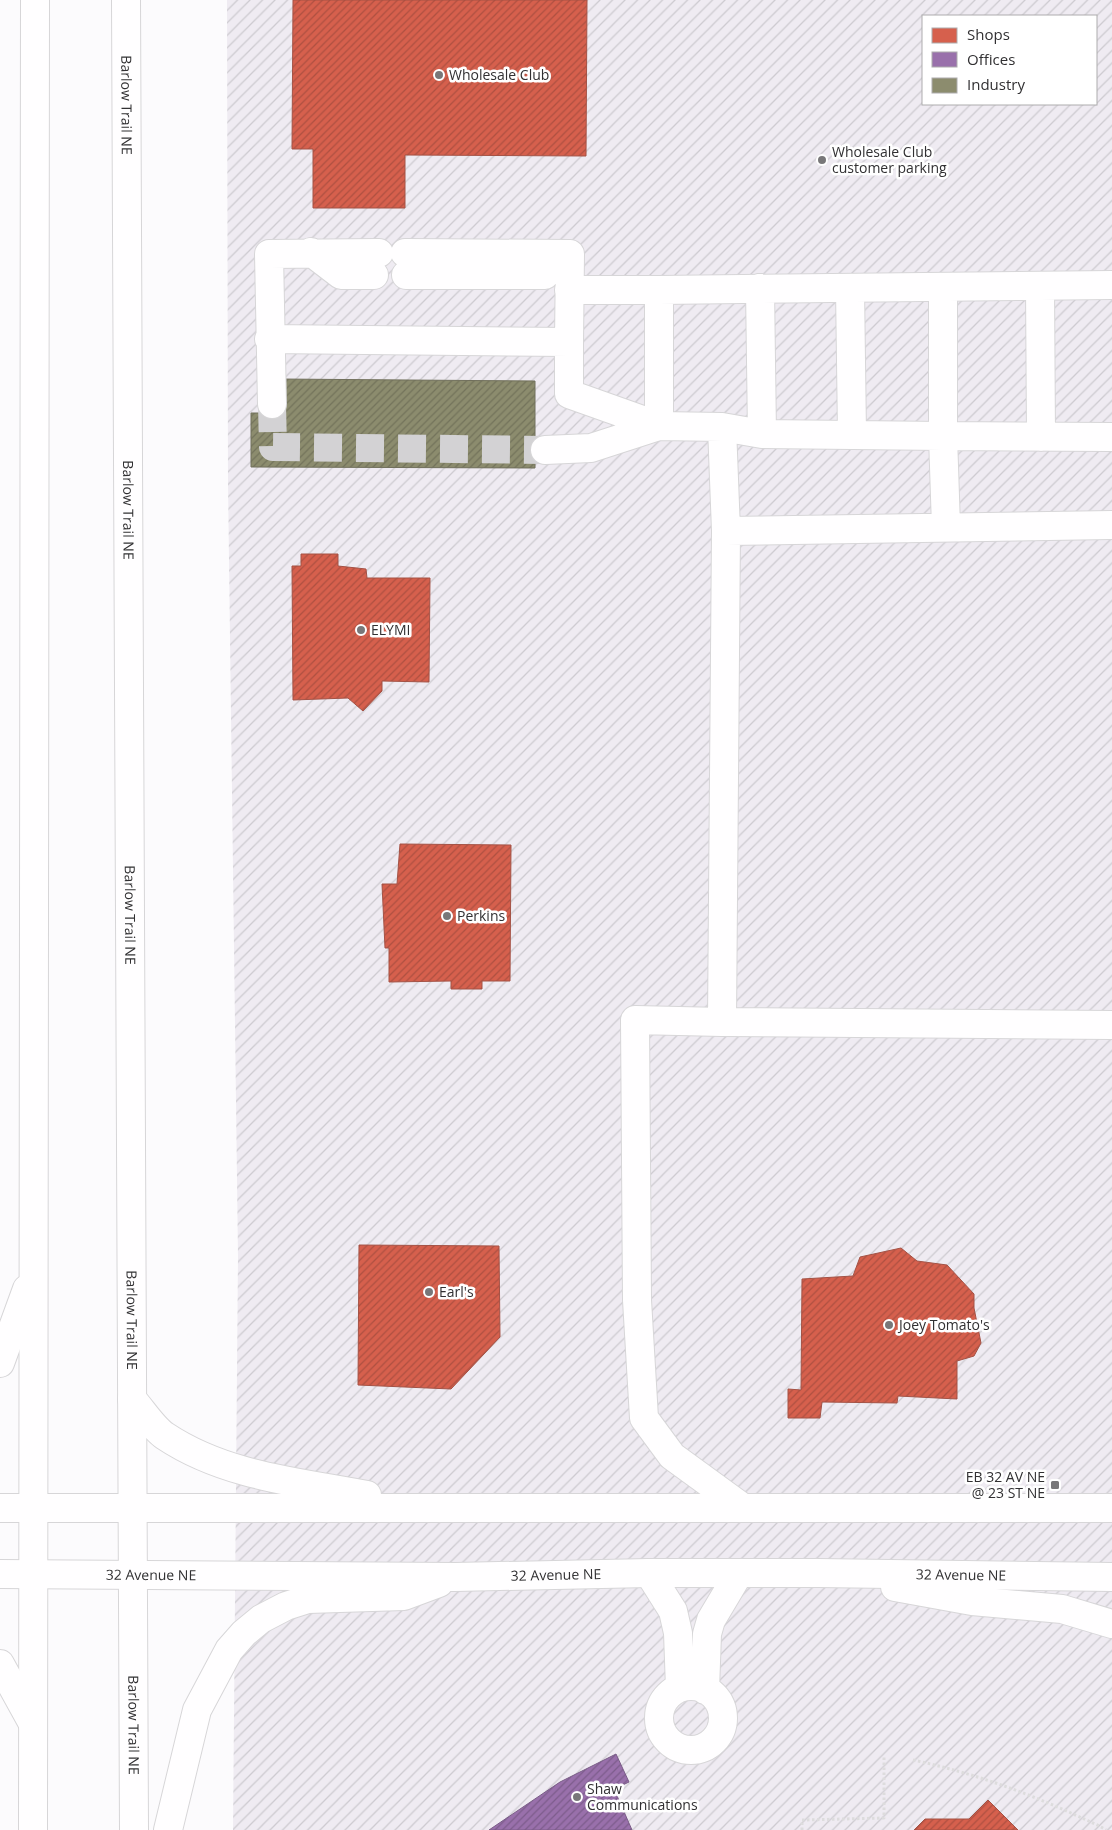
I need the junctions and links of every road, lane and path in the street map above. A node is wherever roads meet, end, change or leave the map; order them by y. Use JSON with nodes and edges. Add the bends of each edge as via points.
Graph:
{"nodes":[{"id":1,"x":35,"y":0,"type":"edge"},
{"id":2,"x":126,"y":0,"type":"edge"},
{"id":3,"x":1112,"y":285,"type":"edge"},
{"id":4,"x":1040,"y":286,"type":"junction"},
{"id":5,"x":944,"y":287,"type":"junction"},
{"id":6,"x":760,"y":288,"type":"junction"},
{"id":7,"x":850,"y":288,"type":"junction"},
{"id":8,"x":569,"y":290,"type":"junction"},
{"id":9,"x":660,"y":290,"type":"junction"},
{"id":10,"x":269,"y":338,"type":"junction"},
{"id":11,"x":569,"y":342,"type":"junction"},
{"id":12,"x":272,"y":404,"type":"tunnel mouth"},
{"id":13,"x":659,"y":426,"type":"junction"},
{"id":14,"x":722,"y":427,"type":"junction"},
{"id":15,"x":762,"y":434,"type":"junction"},
{"id":16,"x":852,"y":434,"type":"junction"},
{"id":17,"x":944,"y":436,"type":"junction"},
{"id":18,"x":1041,"y":437,"type":"junction"},
{"id":19,"x":1112,"y":437,"type":"edge"},
{"id":20,"x":545,"y":450,"type":"tunnel mouth"},
{"id":21,"x":1112,"y":525,"type":"edge"},
{"id":22,"x":946,"y":527,"type":"junction"},
{"id":23,"x":726,"y":531,"type":"junction"},
{"id":24,"x":722,"y":1022,"type":"junction"},
{"id":25,"x":1112,"y":1026,"type":"edge"},
{"id":26,"x":33,"y":1271,"type":"junction"},
{"id":27,"x":0,"y":1363,"type":"edge"},
{"id":28,"x":132,"y":1399,"type":"junction"},
{"id":29,"x":742,"y":1507,"type":"junction"},
{"id":30,"x":0,"y":1508,"type":"edge"},
{"id":31,"x":33,"y":1508,"type":"junction"},
{"id":32,"x":437,"y":1508,"type":"junction"},
{"id":33,"x":1112,"y":1508,"type":"edge"},
{"id":34,"x":132,"y":1509,"type":"junction"},
{"id":35,"x":649,"y":1573,"type":"junction"},
{"id":36,"x":739,"y":1573,"type":"junction"},
{"id":37,"x":818,"y":1573,"type":"junction"},
{"id":38,"x":0,"y":1574,"type":"edge"},
{"id":39,"x":33,"y":1574,"type":"junction"},
{"id":40,"x":132,"y":1576,"type":"junction"},
{"id":41,"x":455,"y":1577,"type":"junction"},
{"id":42,"x":1112,"y":1578,"type":"edge"},
{"id":43,"x":1112,"y":1624,"type":"edge"},
{"id":44,"x":0,"y":1664,"type":"edge"},
{"id":45,"x":33,"y":1723,"type":"junction"},
{"id":46,"x":884,"y":1757,"type":"dead end"},
{"id":47,"x":913,"y":1760,"type":"dead end"},
{"id":48,"x":32,"y":1830,"type":"edge"},
{"id":49,"x":134,"y":1830,"type":"edge"},
{"id":50,"x":168,"y":1830,"type":"edge"},
{"id":51,"x":802,"y":1830,"type":"edge"},
{"id":52,"x":1106,"y":1830,"type":"edge"}],
"edges":[{"from":1,"to":26,"type":"main road"},
{"from":2,"to":28,"type":"main road","name":"Barlow Trail NE"},
{"from":3,"to":4,"type":"main road"},
{"from":4,"to":5,"type":"main road"},
{"from":4,"to":18,"type":"main road"},
{"from":5,"to":7,"type":"main road"},
{"from":5,"to":17,"type":"main road"},
{"from":6,"to":7,"type":"main road"},
{"from":6,"to":9,"type":"main road"},
{"from":6,"to":15,"type":"main road"},
{"from":7,"to":16,"type":"main road"},
{"from":8,"to":9,"type":"main road"},
{"from":8,"to":10,"type":"main road","via":[[570,254],[552,254],[545,275],[391,264],[311,252],[268,254]]},
{"from":8,"to":11,"type":"main road"},
{"from":9,"to":13,"type":"main road"},
{"from":10,"to":11,"type":"main road"},
{"from":10,"to":12,"type":"main road"},
{"from":11,"to":13,"type":"main road","via":[[569,394]]},
{"from":13,"to":14,"type":"main road"},
{"from":13,"to":20,"type":"main road","via":[[591,448]]},
{"from":14,"to":15,"type":"main road"},
{"from":14,"to":23,"type":"main road"},
{"from":15,"to":16,"type":"main road"},
{"from":16,"to":17,"type":"main road"},
{"from":17,"to":18,"type":"main road"},
{"from":17,"to":22,"type":"main road"},
{"from":18,"to":19,"type":"main road"},
{"from":21,"to":22,"type":"main road"},
{"from":22,"to":23,"type":"main road"},
{"from":23,"to":24,"type":"main road"},
{"from":24,"to":25,"type":"main road"},
{"from":24,"to":29,"type":"main road","via":[[635,1020],[637,1300],[644,1418],[672,1456]]},
{"from":26,"to":27,"type":"main road"},
{"from":26,"to":31,"type":"main road"},
{"from":28,"to":32,"type":"main road","via":[[163,1435],[237,1471]]},
{"from":28,"to":34,"type":"main road","name":"Barlow Trail NE"},
{"from":29,"to":32,"type":"main road"},
{"from":29,"to":33,"type":"main road"},
{"from":30,"to":31,"type":"main road"},
{"from":31,"to":34,"type":"main road"},
{"from":31,"to":39,"type":"main road"},
{"from":32,"to":34,"type":"main road"},
{"from":34,"to":40,"type":"main road","name":"Barlow Trail NE"},
{"from":35,"to":36,"type":"main road","name":"32 Avenue NE"},
{"from":35,"to":36,"type":"main road","via":[[673,1611],[692,1689],[711,1620]]},
{"from":35,"to":41,"type":"main road","name":"32 Avenue NE"},
{"from":36,"to":37,"type":"main road","name":"32 Avenue NE"},
{"from":37,"to":42,"type":"main road","name":"32 Avenue NE"},
{"from":37,"to":43,"type":"main road","via":[[972,1601],[1062,1609]]},
{"from":38,"to":39,"type":"main road","name":"32 Avenue NE"},
{"from":39,"to":40,"type":"main road","name":"32 Avenue NE"},
{"from":39,"to":45,"type":"main road"},
{"from":40,"to":41,"type":"main road","name":"32 Avenue NE"},
{"from":40,"to":49,"type":"main road","name":"Barlow Trail NE"},
{"from":41,"to":50,"type":"main road","via":[[404,1596],[308,1600],[286,1606],[261,1619],[244,1633],[229,1650],[197,1710]]},
{"from":44,"to":45,"type":"main road"},
{"from":45,"to":48,"type":"main road"},
{"from":46,"to":51,"type":"path","via":[[884,1818],[802,1820]]},
{"from":47,"to":52,"type":"path","via":[[959,1770],[1040,1798]]}]}
